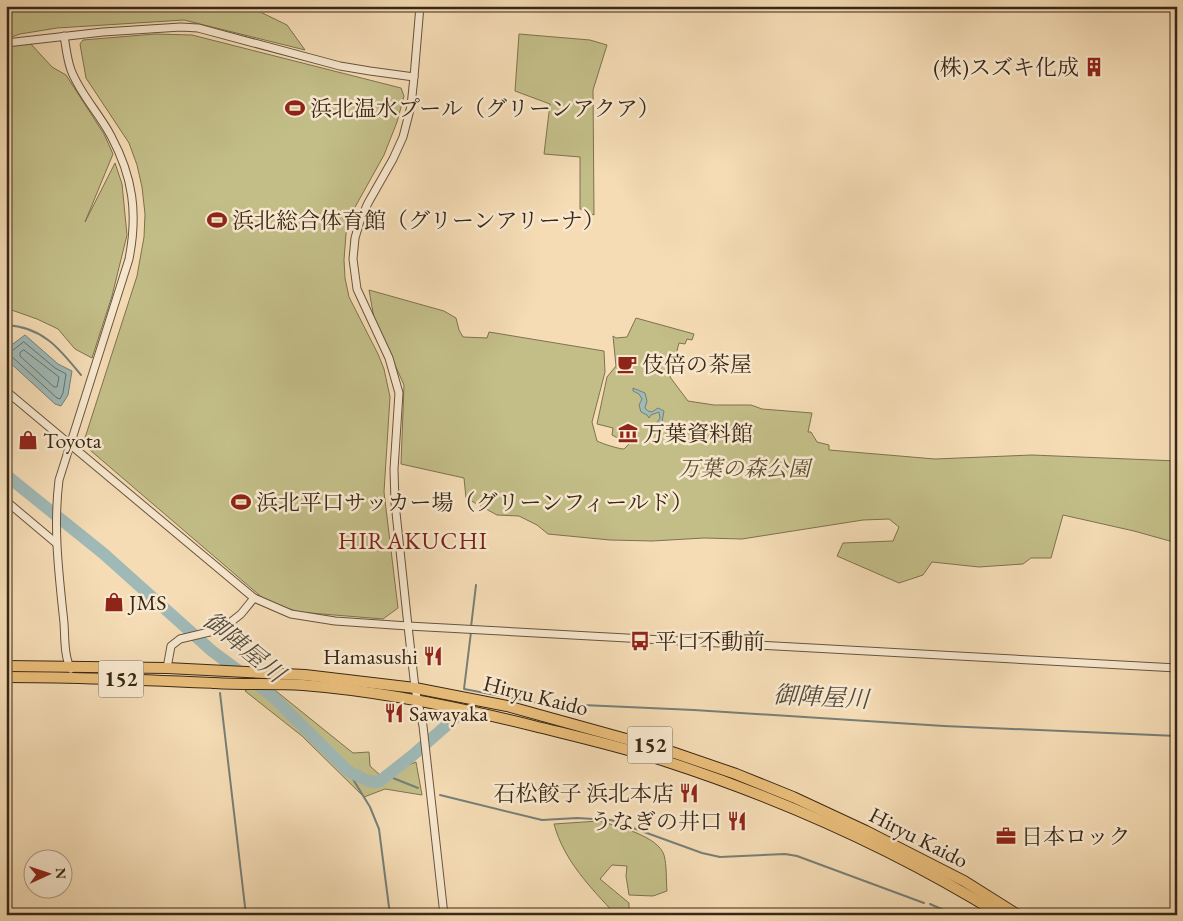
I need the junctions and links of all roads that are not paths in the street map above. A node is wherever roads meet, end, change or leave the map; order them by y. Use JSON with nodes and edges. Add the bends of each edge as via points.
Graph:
{"nodes":[{"id":1,"x":420,"y":6,"type":"edge"},
{"id":2,"x":64,"y":36,"type":"junction"},
{"id":3,"x":6,"y":43,"type":"edge"},
{"id":4,"x":414,"y":77,"type":"junction"},
{"id":5,"x":6,"y":391,"type":"edge"},
{"id":6,"x":71,"y":445,"type":"junction"},
{"id":7,"x":6,"y":501,"type":"edge"},
{"id":8,"x":56,"y":539,"type":"junction"},
{"id":9,"x":254,"y":598,"type":"junction"},
{"id":10,"x":408,"y":626,"type":"junction"},
{"id":11,"x":6,"y":666,"type":"edge"},
{"id":12,"x":69,"y":666,"type":"junction"},
{"id":13,"x":166,"y":668,"type":"junction"},
{"id":14,"x":1177,"y":668,"type":"edge"},
{"id":15,"x":6,"y":677,"type":"edge"},
{"id":16,"x":75,"y":677,"type":"junction"},
{"id":17,"x":415,"y":688,"type":"junction"},
{"id":18,"x":419,"y":700,"type":"junction"},
{"id":19,"x":444,"y":915,"type":"edge"},
{"id":20,"x":1001,"y":915,"type":"edge"},
{"id":21,"x":1018,"y":915,"type":"edge"}],
"edges":[{"from":1,"to":4,"type":"street"},
{"from":2,"to":3,"type":"street"},
{"from":2,"to":4,"type":"street","via":[[198,28],[340,66]]},
{"from":2,"to":6,"type":"street","via":[[70,68],[77,83],[122,159],[133,200],[134,222],[129,259]]},
{"from":4,"to":10,"type":"street","via":[[403,137],[360,221],[353,259],[357,289],[389,358],[399,393],[394,503]]},
{"from":5,"to":6,"type":"street"},
{"from":6,"to":8,"type":"street","via":[[59,480]]},
{"from":6,"to":9,"type":"street"},
{"from":7,"to":8,"type":"street"},
{"from":8,"to":12,"type":"street"},
{"from":9,"to":10,"type":"street","via":[[291,614]]},
{"from":9,"to":13,"type":"street","via":[[242,614],[222,629],[180,639],[171,646]]},
{"from":10,"to":14,"type":"street"},
{"from":10,"to":17,"type":"street"},
{"from":11,"to":12,"type":"highway","name":"Hiryu Kaido","number":"152"},
{"from":12,"to":13,"type":"highway","name":"Hiryu Kaido","number":"152"},
{"from":12,"to":16,"type":"street"},
{"from":13,"to":17,"type":"highway","name":"Hiryu Kaido","number":"152","via":[[305,675]]},
{"from":15,"to":16,"type":"highway","name":"Hiryu Kaido","number":"152"},
{"from":16,"to":18,"type":"highway","name":"Hiryu Kaido","number":"152","via":[[303,685]]},
{"from":17,"to":18,"type":"street"},
{"from":17,"to":21,"type":"highway","name":"Hiryu Kaido","number":"152","via":[[552,718],[666,750],[736,774],[866,831],[964,881]]},
{"from":18,"to":19,"type":"street"},
{"from":18,"to":20,"type":"highway","name":"Hiryu Kaido","number":"152","via":[[609,744],[733,786],[835,827],[953,885]]}]}
